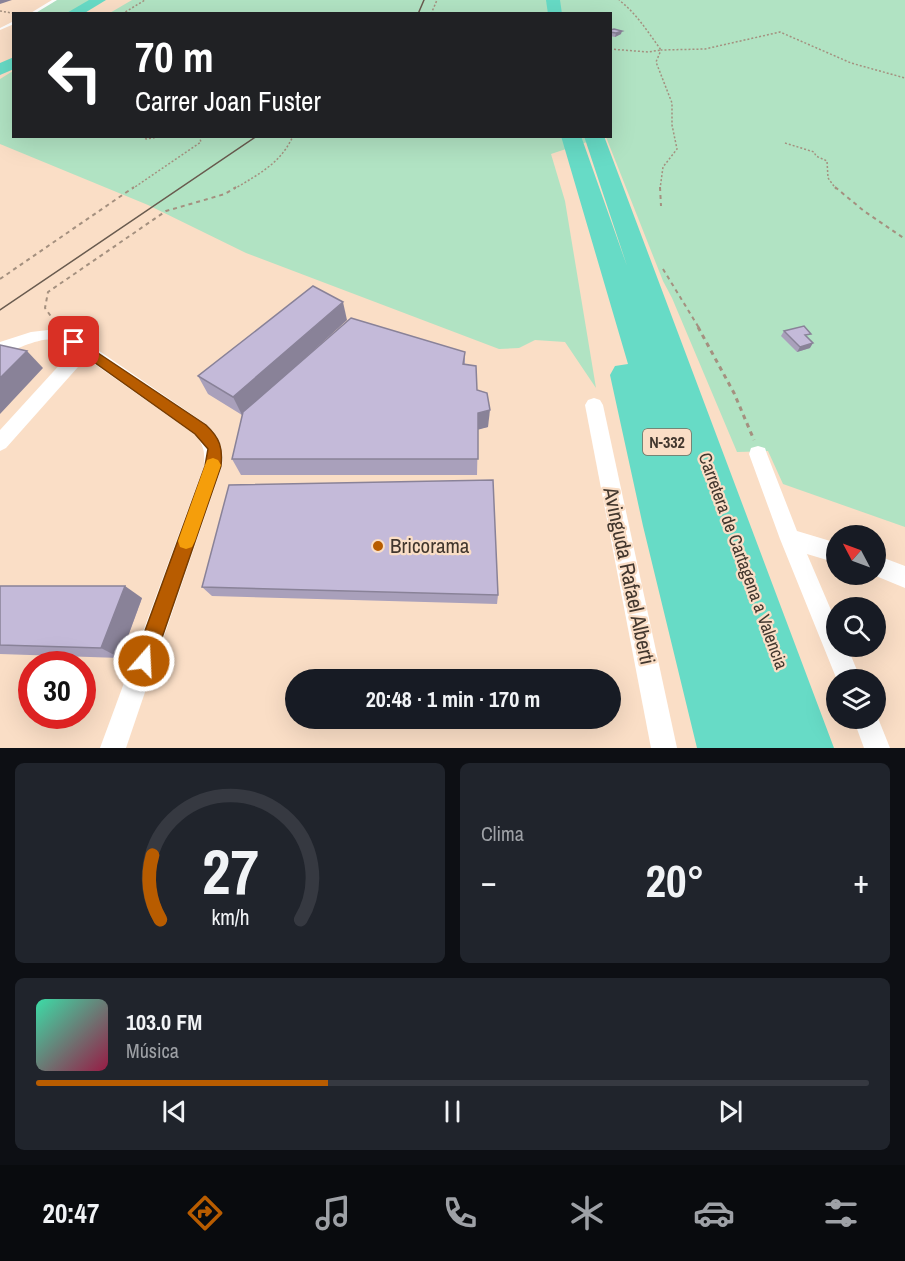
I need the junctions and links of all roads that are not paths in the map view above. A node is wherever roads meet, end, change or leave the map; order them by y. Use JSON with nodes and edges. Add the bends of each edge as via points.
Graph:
{"nodes":[{"id":1,"x":55,"y":0,"type":"edge"},
{"id":2,"x":104,"y":2,"type":"edge"},
{"id":3,"x":34,"y":12,"type":"edge"},
{"id":4,"x":77,"y":12,"type":"edge"},
{"id":5,"x":82,"y":12,"type":"edge"},
{"id":6,"x":580,"y":142,"type":"edge"},
{"id":7,"x":0,"y":348,"type":"edge"},
{"id":8,"x":84,"y":349,"type":"junction"},
{"id":9,"x":594,"y":405,"type":"dead end"},
{"id":10,"x":0,"y":443,"type":"edge"},
{"id":11,"x":758,"y":454,"type":"road end"},
{"id":12,"x":790,"y":539,"type":"junction"},
{"id":13,"x":826,"y":550,"type":"edge"},
{"id":14,"x":886,"y":570,"type":"edge"},
{"id":15,"x":905,"y":577,"type":"edge"},
{"id":16,"x":844,"y":669,"type":"edge"},
{"id":17,"x":869,"y":729,"type":"edge"},
{"id":18,"x":113,"y":748,"type":"edge"},
{"id":19,"x":664,"y":748,"type":"edge"},
{"id":20,"x":722,"y":748,"type":"edge"},
{"id":21,"x":759,"y":748,"type":"edge"},
{"id":22,"x":810,"y":748,"type":"edge"},
{"id":23,"x":877,"y":748,"type":"edge"}],
"edges":[{"from":1,"to":3,"type":"lane"},
{"from":2,"to":4,"type":"highway"},
{"from":2,"to":5,"type":"highway"},
{"from":6,"to":20,"type":"highway","via":[[577,189]]},
{"from":6,"to":21,"type":"highway","name":"Carretera de Cartagena a Valencia","number":"N-332"},
{"from":6,"to":22,"type":"highway","name":"Carretera de Cartagena a Valencia","number":"N-332"},
{"from":7,"to":8,"type":"street","via":[[44,334],[64,335]]},
{"from":8,"to":10,"type":"street"},
{"from":8,"to":18,"type":"street","via":[[209,437],[215,449],[213,466]]},
{"from":9,"to":19,"type":"street","name":"Avinguda Rafael Alberti"},
{"from":11,"to":12,"type":"street"},
{"from":12,"to":13,"type":"street"},
{"from":12,"to":16,"type":"street"},
{"from":14,"to":15,"type":"street"},
{"from":17,"to":23,"type":"street"}]}
